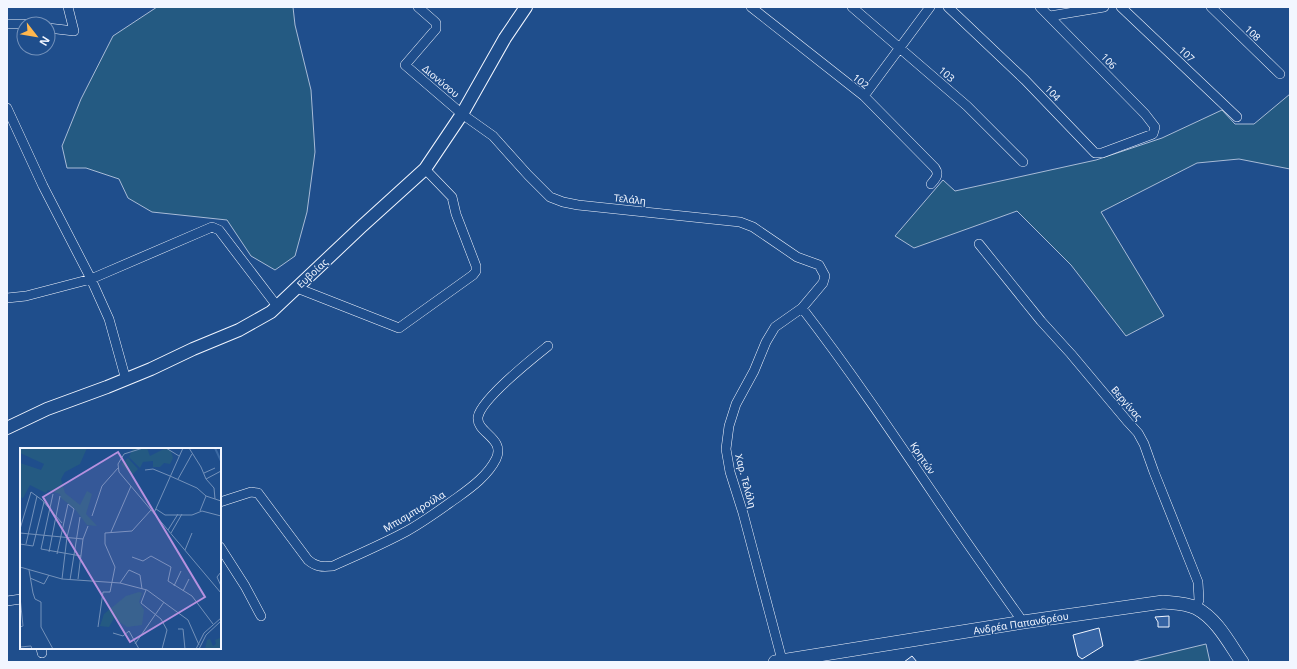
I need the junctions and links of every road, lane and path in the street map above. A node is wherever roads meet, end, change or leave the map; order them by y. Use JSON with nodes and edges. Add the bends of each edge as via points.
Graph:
{"nodes":[{"id":1,"x":68,"y":7,"type":"edge"},
{"id":2,"x":418,"y":7,"type":"edge"},
{"id":3,"x":526,"y":7,"type":"edge"},
{"id":4,"x":751,"y":7,"type":"edge"},
{"id":5,"x":852,"y":7,"type":"edge"},
{"id":6,"x":930,"y":7,"type":"edge"},
{"id":7,"x":948,"y":7,"type":"edge"},
{"id":8,"x":1040,"y":7,"type":"edge"},
{"id":9,"x":1104,"y":7,"type":"edge"},
{"id":10,"x":1121,"y":7,"type":"edge"},
{"id":11,"x":1211,"y":7,"type":"edge"},
{"id":12,"x":763,"y":11,"type":"edge"},
{"id":13,"x":1050,"y":16,"type":"junction"},
{"id":14,"x":56,"y":29,"type":"edge"},
{"id":15,"x":900,"y":49,"type":"junction"},
{"id":16,"x":1280,"y":74,"type":"dead end"},
{"id":17,"x":864,"y":96,"type":"junction"},
{"id":18,"x":7,"y":108,"type":"edge"},
{"id":19,"x":462,"y":114,"type":"junction"},
{"id":20,"x":1237,"y":117,"type":"dead end"},
{"id":21,"x":1153,"y":134,"type":"joint"},
{"id":22,"x":1023,"y":162,"type":"dead end"},
{"id":23,"x":426,"y":169,"type":"junction"},
{"id":24,"x":931,"y":184,"type":"dead end"},
{"id":25,"x":979,"y":244,"type":"dead end"},
{"id":26,"x":819,"y":265,"type":"joint"},
{"id":27,"x":91,"y":279,"type":"junction"},
{"id":28,"x":297,"y":288,"type":"junction"},
{"id":29,"x":7,"y":298,"type":"edge"},
{"id":30,"x":277,"y":306,"type":"junction"},
{"id":31,"x":802,"y":308,"type":"junction"},
{"id":32,"x":548,"y":346,"type":"dead end"},
{"id":33,"x":126,"y":380,"type":"junction"},
{"id":34,"x":7,"y":428,"type":"edge"},
{"id":35,"x":221,"y":502,"type":"edge"},
{"id":36,"x":221,"y":549,"type":"edge"},
{"id":37,"x":20,"y":598,"type":"edge"},
{"id":38,"x":7,"y":601,"type":"edge"},
{"id":39,"x":1196,"y":608,"type":"junction"},
{"id":40,"x":261,"y":616,"type":"dead end"},
{"id":41,"x":1022,"y":622,"type":"junction"},
{"id":42,"x":779,"y":661,"type":"edge"},
{"id":43,"x":1242,"y":662,"type":"edge"}],
"edges":[{"from":1,"to":14,"type":"street","via":[[74,32]]},
{"from":2,"to":19,"type":"street","name":"Διονύσου","via":[[436,23],[436,29],[405,65]]},
{"from":3,"to":19,"type":"street","name":"Ευβοίας","via":[[505,38]]},
{"from":4,"to":12,"type":"street","name":"102"},
{"from":5,"to":15,"type":"street","name":"103"},
{"from":6,"to":15,"type":"street"},
{"from":7,"to":21,"type":"street","name":"104","via":[[1020,75],[1095,153],[1102,154]]},
{"from":8,"to":13,"type":"street","name":"106"},
{"from":9,"to":13,"type":"street"},
{"from":10,"to":20,"type":"street","name":"107"},
{"from":11,"to":16,"type":"street","name":"108"},
{"from":12,"to":17,"type":"street","name":"102"},
{"from":13,"to":21,"type":"street","name":"106","via":[[1145,114],[1155,127]]},
{"from":15,"to":17,"type":"street"},
{"from":15,"to":22,"type":"street","name":"103","via":[[967,106]]},
{"from":17,"to":24,"type":"street","name":"102","via":[[937,170],[937,176]]},
{"from":18,"to":27,"type":"street","via":[[43,186]]},
{"from":19,"to":23,"type":"street","name":"Ευβοίας"},
{"from":19,"to":26,"type":"street","name":"Τελάλη","via":[[493,136],[543,191],[556,200],[578,205],[740,222],[753,227],[797,257]]},
{"from":23,"to":28,"type":"street","name":"Ευβοίας"},
{"from":23,"to":28,"type":"street","via":[[452,197],[476,266],[473,275],[399,328]]},
{"from":25,"to":39,"type":"street","name":"Βεργίνας","via":[[1041,321],[1138,433],[1198,582]]},
{"from":26,"to":31,"type":"street","name":"Χαρ. Τελάλη","via":[[824,274],[824,281]]},
{"from":27,"to":29,"type":"street","via":[[26,296]]},
{"from":27,"to":30,"type":"street","via":[[215,227]]},
{"from":27,"to":33,"type":"street","via":[[109,319]]},
{"from":28,"to":30,"type":"street","name":"Ευβοίας"},
{"from":30,"to":33,"type":"street","name":"Ευβοίας","via":[[239,330]]},
{"from":31,"to":41,"type":"street","name":"Κρητών","via":[[885,421]]},
{"from":31,"to":42,"type":"street","name":"Χαρ. Τελάλη","via":[[776,328],[766,342],[736,404],[729,426],[726,449]]},
{"from":32,"to":35,"type":"street","name":"Μπισμπιρούλα","via":[[500,388],[478,417],[484,430],[498,445],[496,458],[484,475],[442,509],[407,531],[332,566],[315,566],[258,493],[251,492]]},
{"from":33,"to":34,"type":"street","name":"Ευβοίας","via":[[47,409]]},
{"from":36,"to":40,"type":"street"},
{"from":37,"to":38,"type":"street"},
{"from":39,"to":41,"type":"main road","name":"Ανδρέα Παπανδρέου","via":[[1163,602]]},
{"from":39,"to":43,"type":"main road","name":"Ανδρέα Παπανδρέου","via":[[1216,625]]},
{"from":41,"to":42,"type":"main road","name":"Ανδρέα Παπανδρέου"}]}
